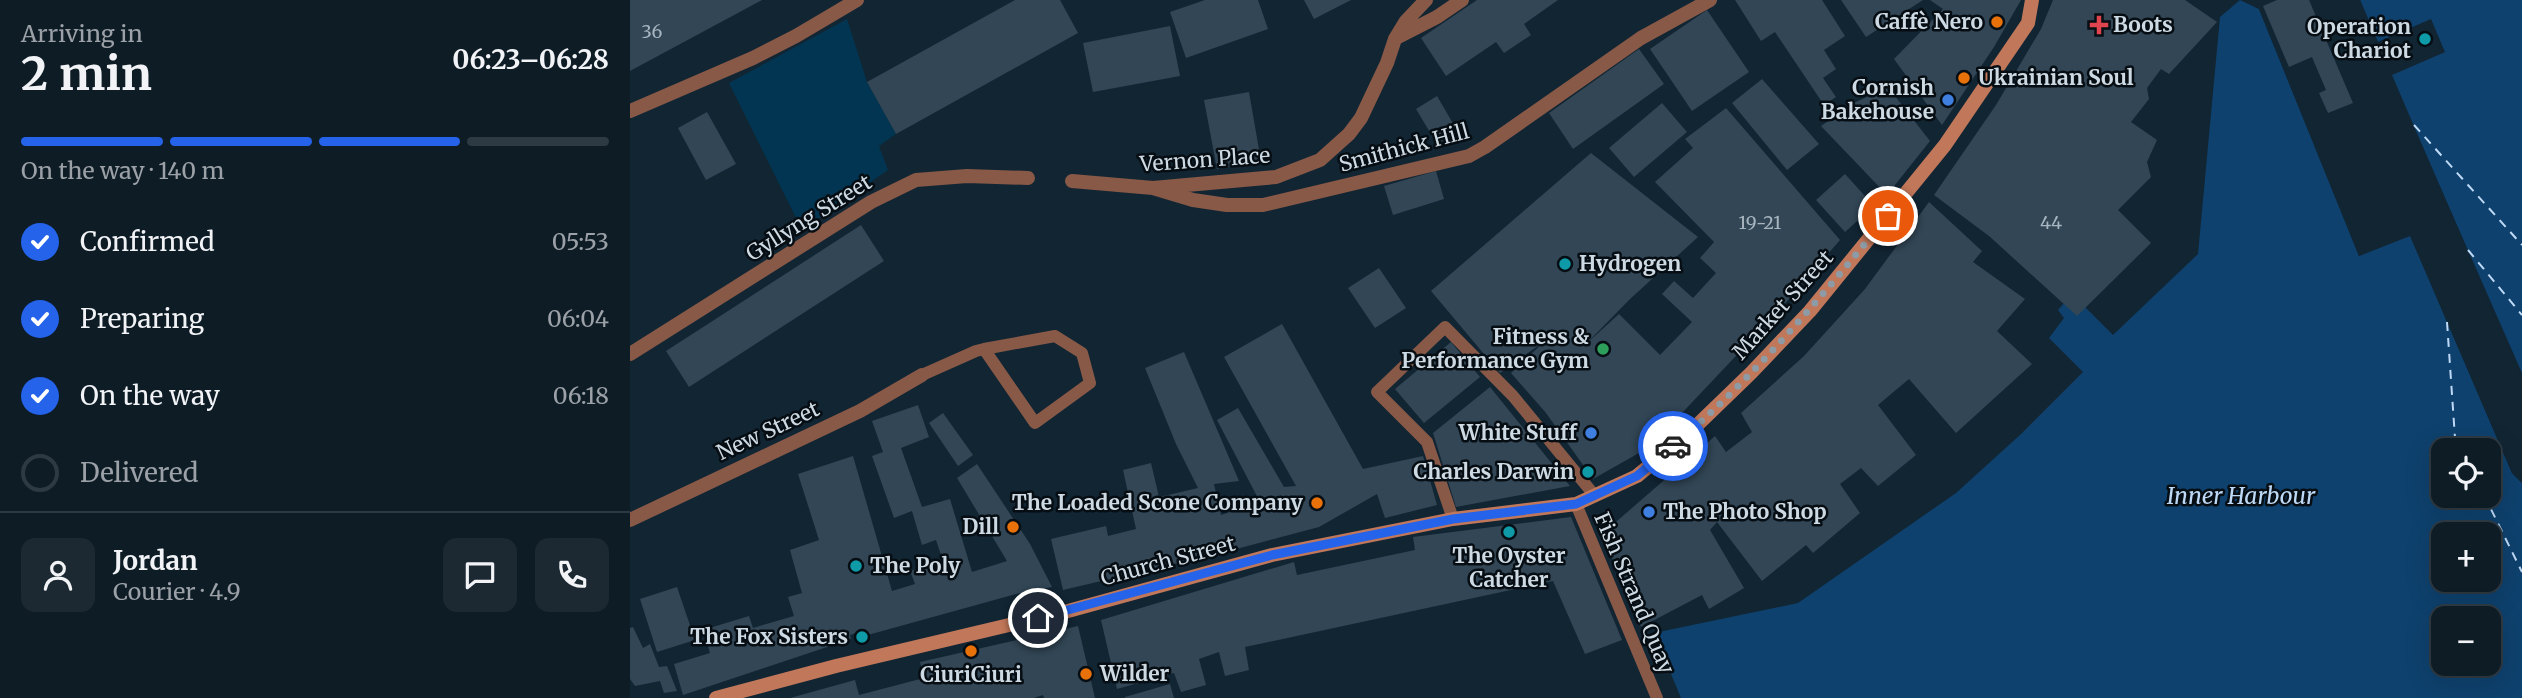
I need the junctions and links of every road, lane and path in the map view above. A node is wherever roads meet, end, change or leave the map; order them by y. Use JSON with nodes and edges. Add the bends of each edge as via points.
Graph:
{"nodes":[{"id":1,"x":857,"y":0,"type":"edge"},
{"id":2,"x":1426,"y":0,"type":"edge"},
{"id":3,"x":1462,"y":0,"type":"edge"},
{"id":4,"x":1710,"y":0,"type":"edge"},
{"id":5,"x":2032,"y":0,"type":"edge"},
{"id":6,"x":839,"y":5,"type":"edge"},
{"id":7,"x":1395,"y":39,"type":"junction"},
{"id":8,"x":630,"y":111,"type":"edge"},
{"id":9,"x":1028,"y":178,"type":"dead end"},
{"id":10,"x":1072,"y":181,"type":"dead end"},
{"id":11,"x":1153,"y":188,"type":"junction"},
{"id":12,"x":984,"y":349,"type":"junction"},
{"id":13,"x":630,"y":354,"type":"edge"},
{"id":14,"x":922,"y":375,"type":"joint"},
{"id":15,"x":1595,"y":496,"type":"junction"},
{"id":16,"x":1576,"y":504,"type":"junction"},
{"id":17,"x":1453,"y":519,"type":"junction"},
{"id":18,"x":630,"y":520,"type":"edge"},
{"id":19,"x":716,"y":698,"type":"edge"},
{"id":20,"x":1657,"y":698,"type":"edge"}],
"edges":[{"from":1,"to":6,"type":"street"},
{"from":2,"to":7,"type":"street","name":"Vernon Place"},
{"from":3,"to":7,"type":"street"},
{"from":4,"to":11,"type":"street","name":"Smithick Hill","via":[[1641,37],[1469,156],[1263,205],[1193,200]]},
{"from":5,"to":15,"type":"street","name":"Market Street","via":[[2028,23],[1945,145],[1810,311],[1690,432],[1637,476]]},
{"from":6,"to":8,"type":"street","via":[[796,36]]},
{"from":7,"to":11,"type":"street","name":"Vernon Place","via":[[1361,118],[1320,160],[1276,177]]},
{"from":9,"to":13,"type":"street","name":"Gyllyng Street","via":[[916,180],[871,202]]},
{"from":10,"to":11,"type":"street","name":"Vernon Place"},
{"from":12,"to":12,"type":"lane","via":[[1035,423],[1090,383],[1082,354],[1055,336]]},
{"from":12,"to":14,"type":"lane"},
{"from":14,"to":18,"type":"street","name":"New Street","via":[[860,411]]},
{"from":15,"to":16,"type":"street","name":"Church Street"},
{"from":15,"to":17,"type":"lane","via":[[1513,396],[1445,327],[1377,392],[1427,442]]},
{"from":16,"to":17,"type":"street","name":"Church Street"},
{"from":16,"to":20,"type":"lane","name":"Fish Strand Quay"},
{"from":17,"to":19,"type":"street","name":"Church Street","via":[[1272,555]]}]}
